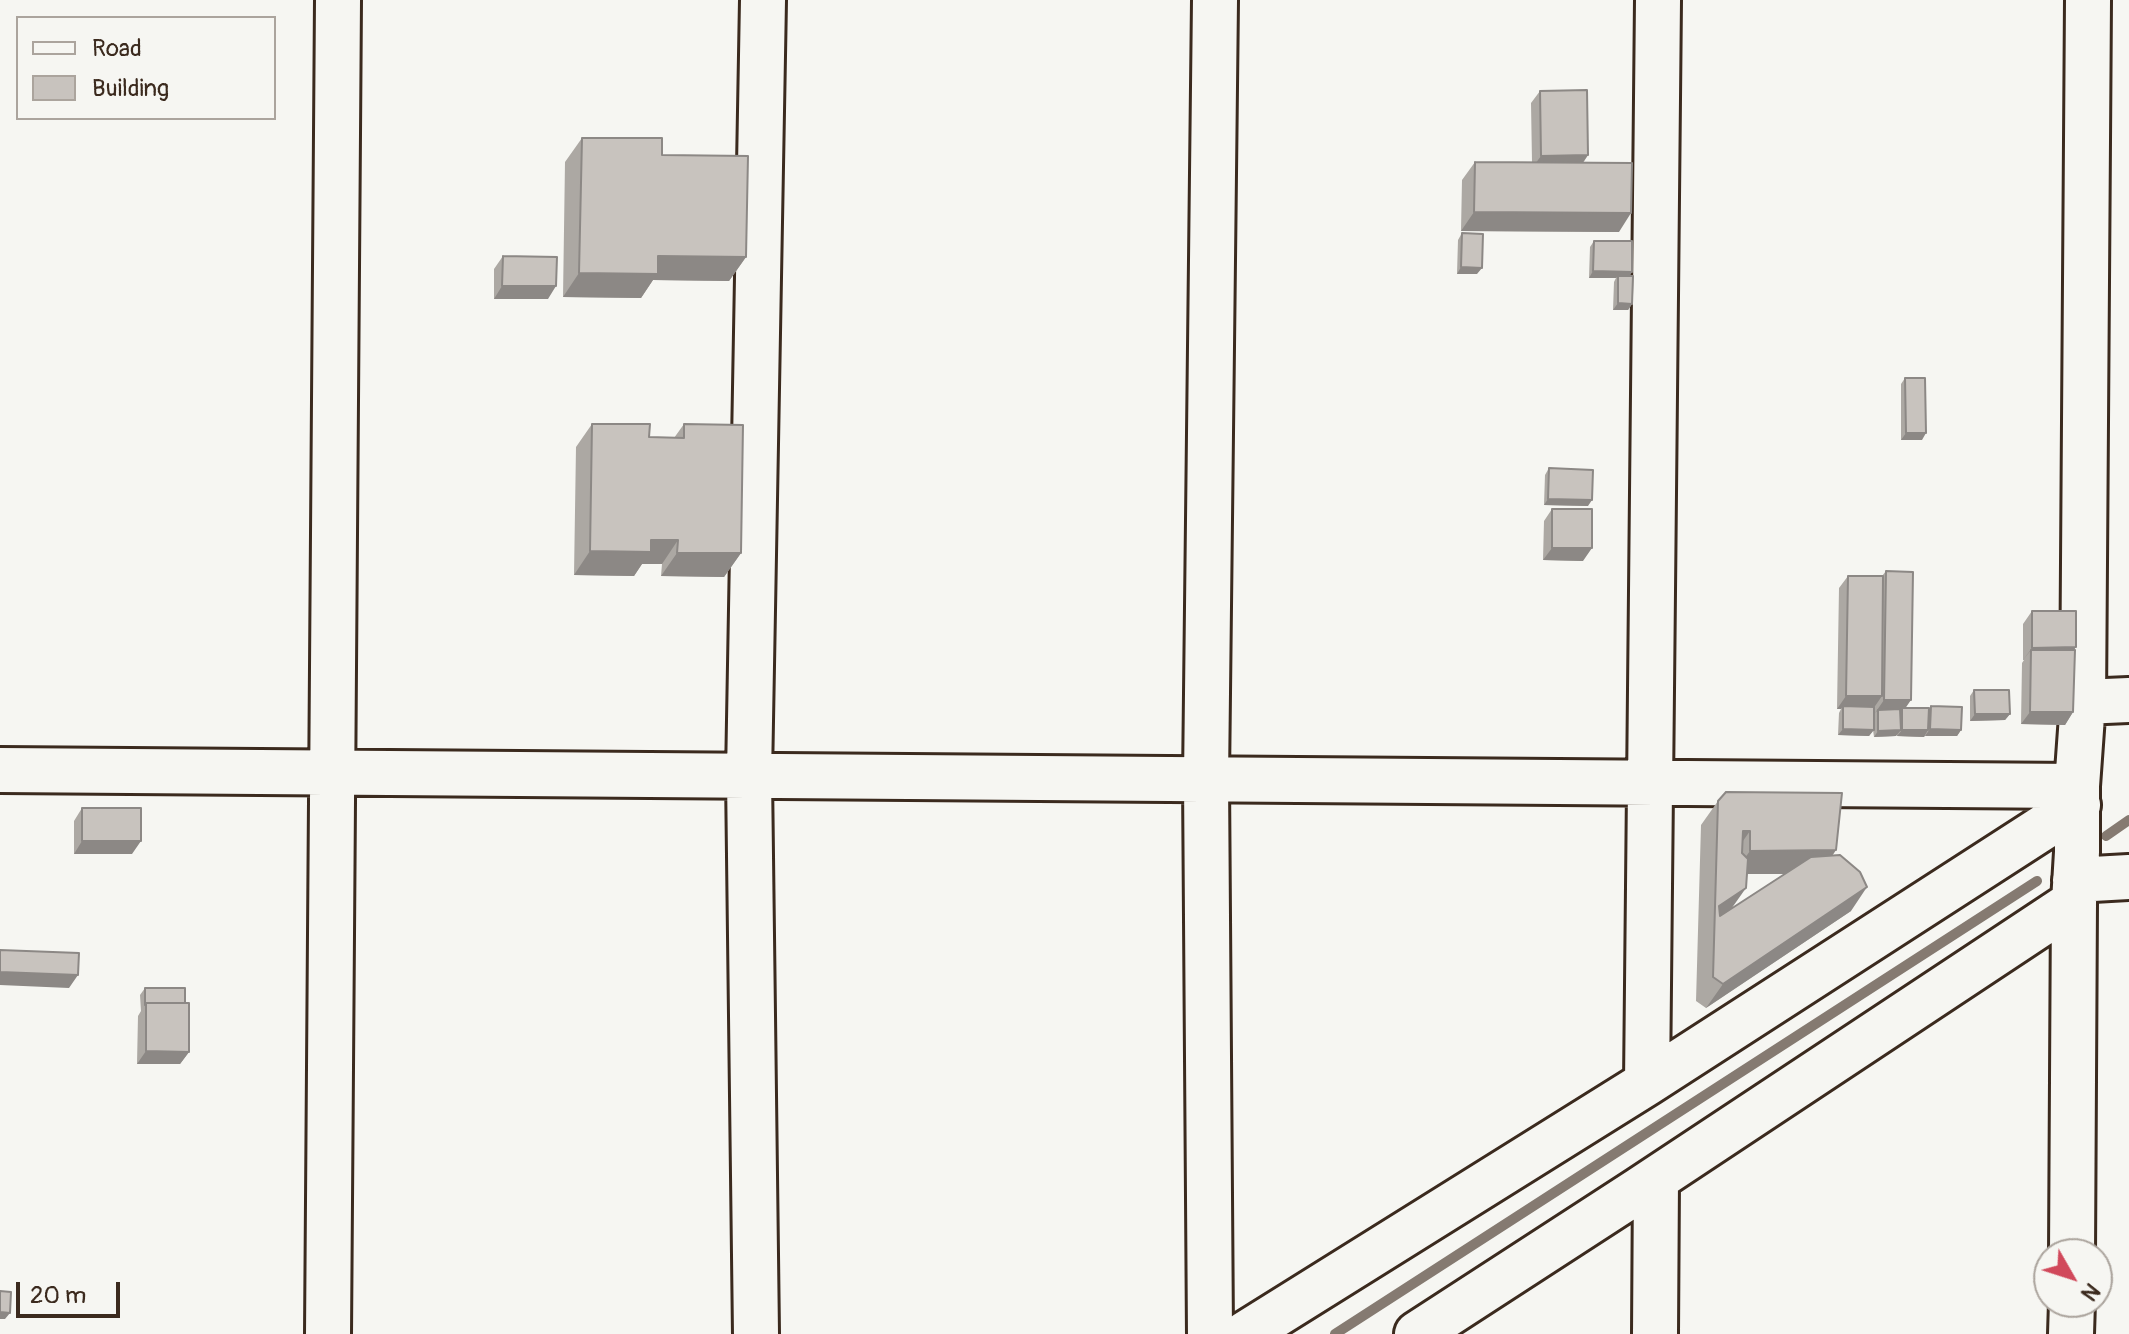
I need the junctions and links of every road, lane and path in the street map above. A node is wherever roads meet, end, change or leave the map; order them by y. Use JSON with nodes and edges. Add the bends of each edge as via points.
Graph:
{"nodes":[{"id":1,"x":338,"y":0,"type":"edge"},
{"id":2,"x":763,"y":0,"type":"edge"},
{"id":3,"x":1215,"y":0,"type":"edge"},
{"id":4,"x":1658,"y":0,"type":"edge"},
{"id":5,"x":2088,"y":0,"type":"edge"},
{"id":6,"x":2106,"y":701,"type":"edge"},
{"id":7,"x":0,"y":770,"type":"edge"},
{"id":8,"x":331,"y":773,"type":"junction"},
{"id":9,"x":749,"y":776,"type":"junction"},
{"id":10,"x":1206,"y":779,"type":"junction"},
{"id":11,"x":1650,"y":783,"type":"junction"},
{"id":12,"x":2077,"y":795,"type":"junction"},
{"id":13,"x":2096,"y":884,"type":"edge"},
{"id":14,"x":1647,"y":1083,"type":"junction"},
{"id":15,"x":1656,"y":1179,"type":"junction"},
{"id":16,"x":2073,"y":1238,"type":"edge"},
{"id":17,"x":328,"y":1334,"type":"edge"},
{"id":18,"x":756,"y":1334,"type":"edge"},
{"id":19,"x":1210,"y":1334,"type":"edge"},
{"id":20,"x":1245,"y":1334,"type":"edge"},
{"id":21,"x":1417,"y":1334,"type":"edge"},
{"id":22,"x":1655,"y":1334,"type":"edge"}],
"edges":[{"from":1,"to":8,"type":"street"},
{"from":2,"to":9,"type":"street"},
{"from":3,"to":10,"type":"street"},
{"from":4,"to":11,"type":"street"},
{"from":5,"to":6,"type":"street"},
{"from":6,"to":12,"type":"street"},
{"from":7,"to":8,"type":"street"},
{"from":8,"to":9,"type":"street"},
{"from":8,"to":17,"type":"street"},
{"from":9,"to":10,"type":"street"},
{"from":9,"to":18,"type":"street"},
{"from":10,"to":11,"type":"street"},
{"from":10,"to":19,"type":"street"},
{"from":11,"to":12,"type":"street"},
{"from":11,"to":14,"type":"street"},
{"from":12,"to":13,"type":"street"},
{"from":12,"to":14,"type":"street"},
{"from":13,"to":15,"type":"street"},
{"from":13,"to":16,"type":"street"},
{"from":14,"to":20,"type":"street"},
{"from":15,"to":21,"type":"street"},
{"from":15,"to":22,"type":"street"}]}
